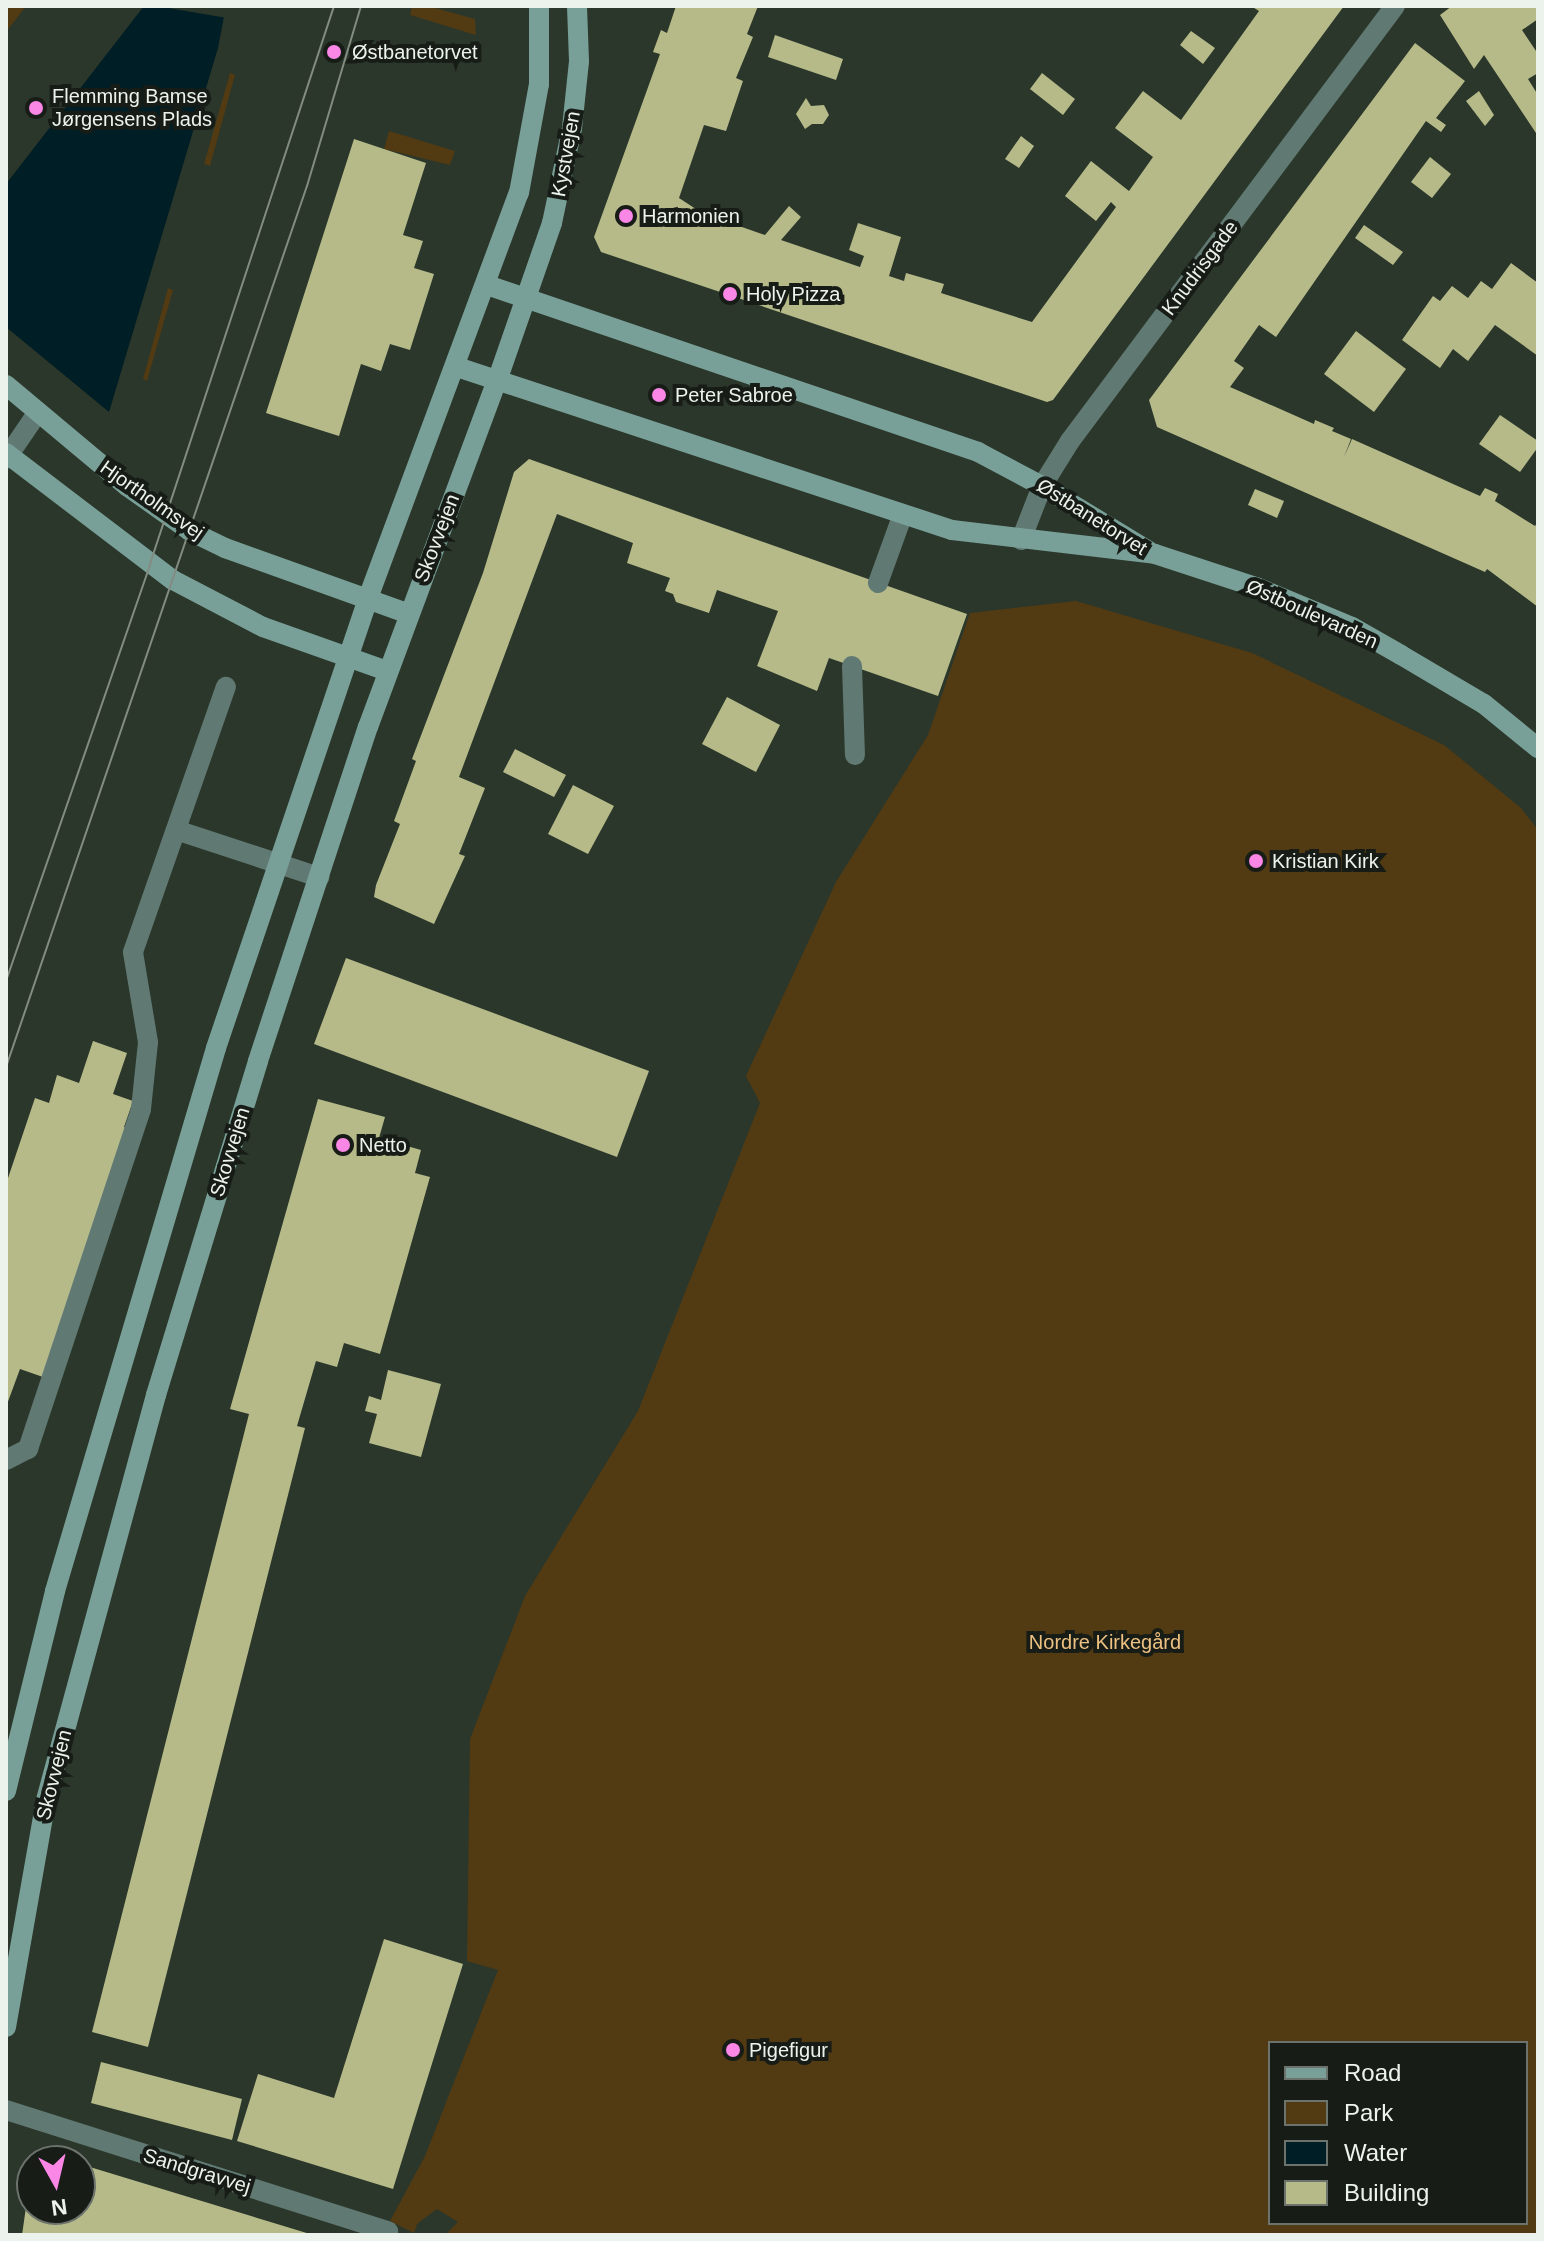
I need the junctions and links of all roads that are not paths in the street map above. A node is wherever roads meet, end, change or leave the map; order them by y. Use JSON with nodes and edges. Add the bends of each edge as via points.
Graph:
{"nodes":[{"id":1,"x":539,"y":6,"type":"edge"},
{"id":2,"x":577,"y":6,"type":"edge"},
{"id":3,"x":1395,"y":6,"type":"edge"},
{"id":4,"x":487,"y":285,"type":"junction"},
{"id":5,"x":527,"y":298,"type":"junction"},
{"id":6,"x":457,"y":367,"type":"junction"},
{"id":7,"x":497,"y":381,"type":"junction"},
{"id":8,"x":6,"y":385,"type":"edge"},
{"id":9,"x":38,"y":412,"type":"junction"},
{"id":10,"x":7,"y":456,"type":"edge"},
{"id":11,"x":1042,"y":486,"type":"junction"},
{"id":12,"x":903,"y":514,"type":"junction"},
{"id":13,"x":1021,"y":540,"type":"junction"},
{"id":14,"x":1155,"y":554,"type":"junction"},
{"id":15,"x":878,"y":583,"type":"dead end"},
{"id":16,"x":368,"y":598,"type":"junction"},
{"id":17,"x":409,"y":614,"type":"junction"},
{"id":18,"x":347,"y":657,"type":"junction"},
{"id":19,"x":852,"y":666,"type":"dead end"},
{"id":20,"x":387,"y":671,"type":"junction"},
{"id":21,"x":226,"y":687,"type":"dead end"},
{"id":22,"x":1538,"y":748,"type":"edge"},
{"id":23,"x":855,"y":755,"type":"dead end"},
{"id":24,"x":176,"y":830,"type":"junction"},
{"id":25,"x":278,"y":863,"type":"junction"},
{"id":26,"x":319,"y":877,"type":"junction"},
{"id":27,"x":6,"y":1460,"type":"edge"},
{"id":28,"x":6,"y":1791,"type":"edge"},
{"id":29,"x":6,"y":2027,"type":"edge"},
{"id":30,"x":6,"y":2110,"type":"edge"},
{"id":31,"x":388,"y":2231,"type":"dead end"}],
"edges":[{"from":1,"to":4,"type":"street","name":"Kystvejen","via":[[535,120],[519,193]]},
{"from":2,"to":5,"type":"street","name":"Kystvejen","via":[[579,61],[570,142]]},
{"from":3,"to":11,"type":"street","name":"Knudrisgade","via":[[1070,441]]},
{"from":4,"to":5,"type":"street","name":"Østbanetorvet"},
{"from":4,"to":6,"type":"street"},
{"from":5,"to":7,"type":"street","name":"Skovvejen"},
{"from":5,"to":11,"type":"street","name":"Østbanetorvet","via":[[978,452]]},
{"from":6,"to":7,"type":"street","name":"Østbanetorvet"},
{"from":6,"to":16,"type":"street"},
{"from":7,"to":12,"type":"street","name":"Østbanetorvet"},
{"from":7,"to":17,"type":"street","name":"Skovvejen"},
{"from":8,"to":9,"type":"street","name":"Hjortholmsvej"},
{"from":9,"to":10,"type":"street"},
{"from":9,"to":16,"type":"street","name":"Hjortholmsvej","via":[[190,531]]},
{"from":10,"to":18,"type":"street","via":[[173,580],[263,627]]},
{"from":11,"to":13,"type":"street","name":"Knudrisgade"},
{"from":11,"to":14,"type":"street","name":"Østbanetorvet"},
{"from":12,"to":13,"type":"street","name":"Østbanetorvet","via":[[952,530]]},
{"from":12,"to":15,"type":"street"},
{"from":13,"to":14,"type":"street","name":"Østbanetorvet"},
{"from":14,"to":22,"type":"street","name":"Østboulevarden","via":[[1256,587],[1352,627],[1484,704]]},
{"from":16,"to":17,"type":"street","name":"Hjortholmsvej"},
{"from":16,"to":18,"type":"street"},
{"from":17,"to":20,"type":"street","name":"Skovvejen"},
{"from":18,"to":20,"type":"street"},
{"from":18,"to":25,"type":"street"},
{"from":19,"to":23,"type":"street"},
{"from":20,"to":26,"type":"street","name":"Skovvejen"},
{"from":21,"to":24,"type":"street"},
{"from":24,"to":25,"type":"street"},
{"from":24,"to":27,"type":"street","via":[[133,952],[148,1042],[141,1109],[28,1449]]},
{"from":25,"to":26,"type":"street"},
{"from":25,"to":28,"type":"street","via":[[216,1048],[55,1591]]},
{"from":26,"to":29,"type":"street","name":"Skovvejen","via":[[156,1395],[46,1800]]},
{"from":30,"to":31,"type":"street","name":"Sandgravvej"}]}
